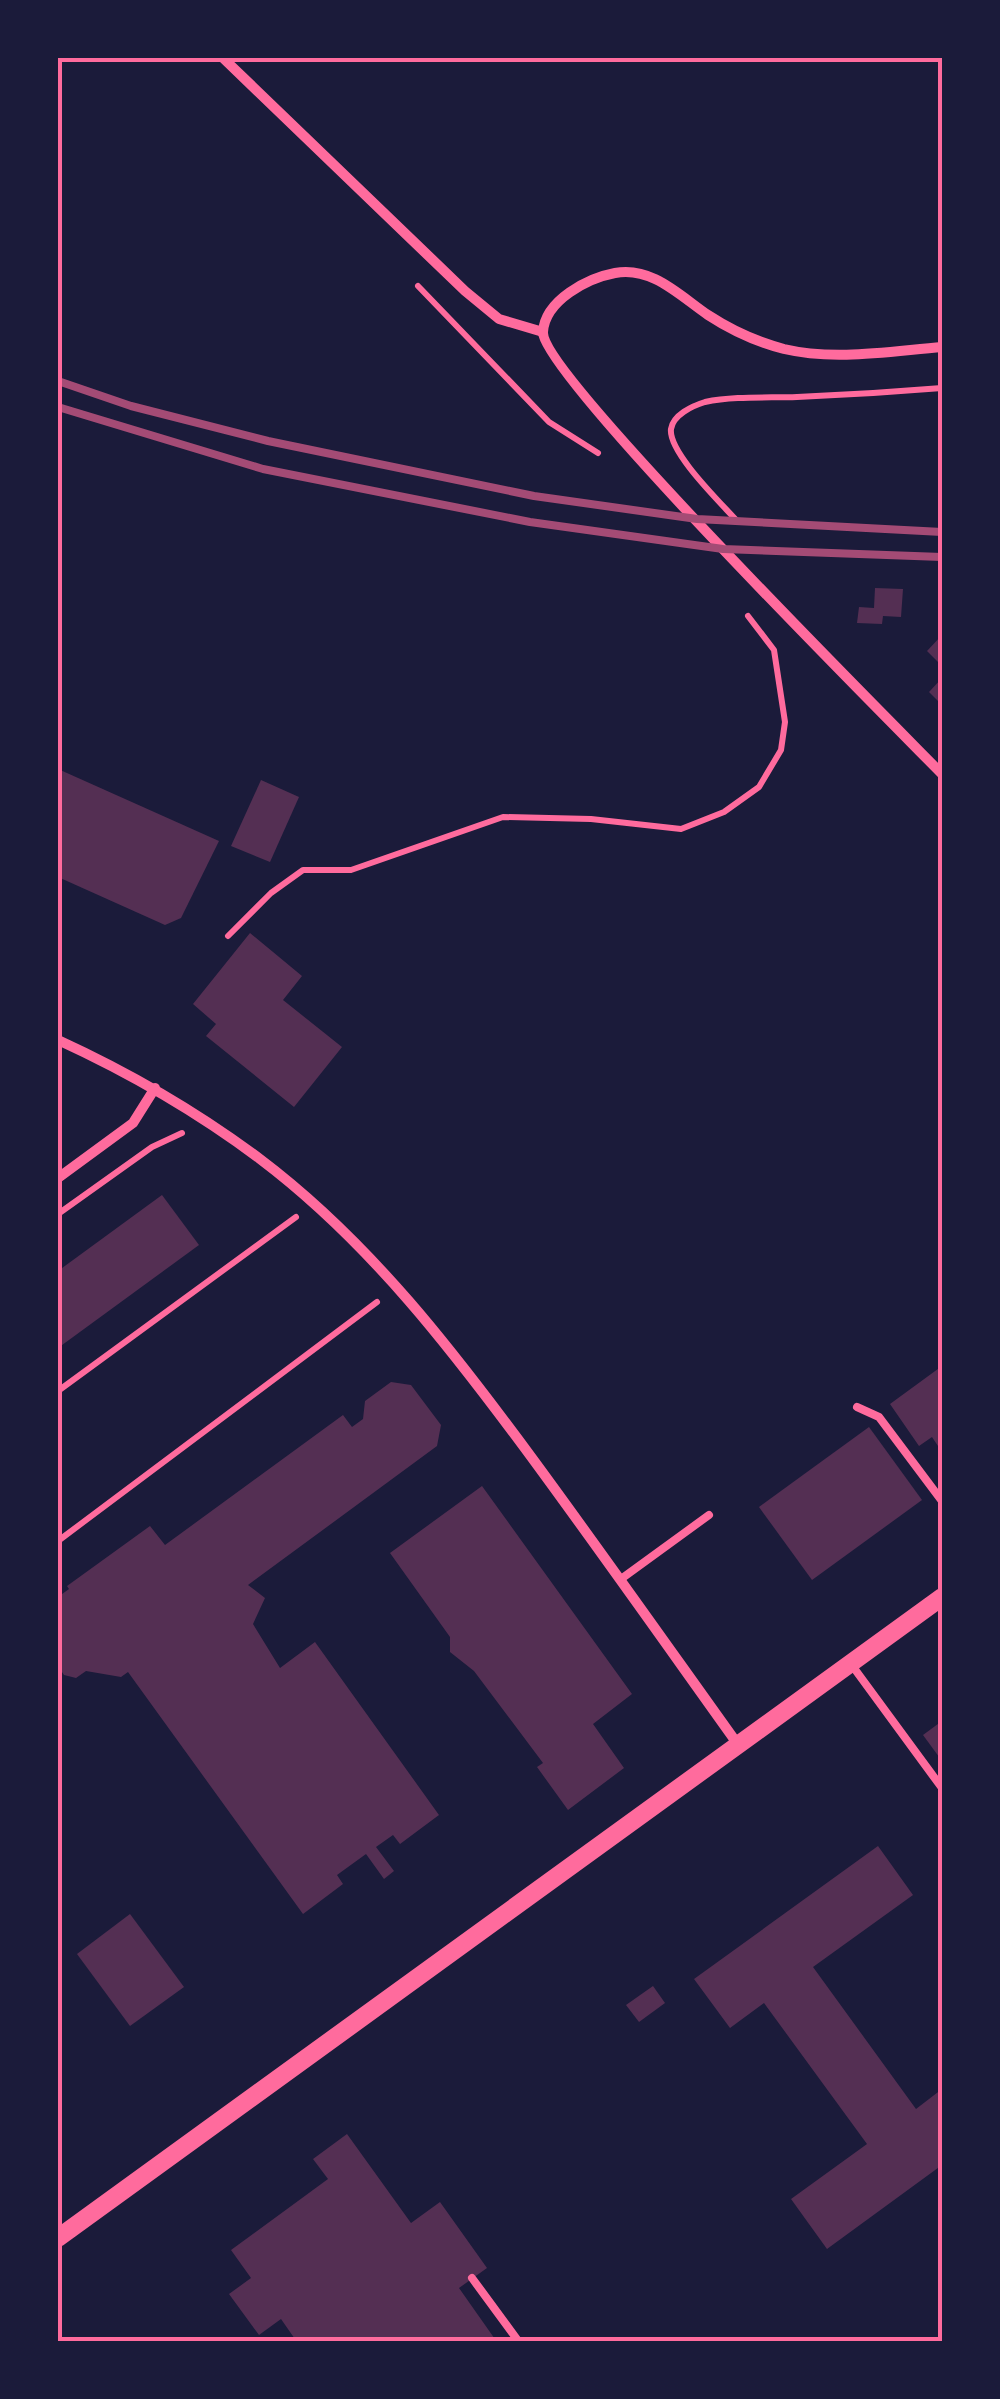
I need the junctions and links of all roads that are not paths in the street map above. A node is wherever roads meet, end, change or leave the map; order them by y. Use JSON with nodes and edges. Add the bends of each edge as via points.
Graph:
{"nodes":[{"id":1,"x":222,"y":58,"type":"edge"},
{"id":2,"x":542,"y":332,"type":"junction"},
{"id":3,"x":942,"y":347,"type":"edge"},
{"id":4,"x":942,"y":774,"type":"edge"},
{"id":5,"x":58,"y":1040,"type":"edge"},
{"id":6,"x":155,"y":1088,"type":"junction"},
{"id":7,"x":58,"y":1178,"type":"edge"},
{"id":8,"x":857,"y":1407,"type":"dead end"},
{"id":9,"x":942,"y":1501,"type":"edge"},
{"id":10,"x":708,"y":1515,"type":"dead end"},
{"id":11,"x":621,"y":1579,"type":"junction"},
{"id":12,"x":942,"y":1597,"type":"edge"},
{"id":13,"x":851,"y":1664,"type":"junction"},
{"id":14,"x":739,"y":1746,"type":"junction"},
{"id":15,"x":942,"y":1788,"type":"edge"},
{"id":16,"x":58,"y":2238,"type":"edge"},
{"id":17,"x":472,"y":2278,"type":"dead end"},
{"id":18,"x":518,"y":2342,"type":"edge"}],
"edges":[{"from":1,"to":2,"type":"street","via":[[465,292],[499,319]]},
{"from":2,"to":3,"type":"street","via":[[572,290],[635,271],[738,333],[784,348],[821,354]]},
{"from":2,"to":4,"type":"street","via":[[574,386],[763,594]]},
{"from":5,"to":6,"type":"street"},
{"from":6,"to":7,"type":"street","via":[[133,1123]]},
{"from":6,"to":11,"type":"street","via":[[263,1161],[397,1287],[456,1354]]},
{"from":8,"to":9,"type":"lane","via":[[879,1417]]},
{"from":10,"to":11,"type":"lane"},
{"from":11,"to":14,"type":"street"},
{"from":12,"to":13,"type":"street"},
{"from":13,"to":14,"type":"street"},
{"from":13,"to":15,"type":"lane"},
{"from":14,"to":16,"type":"street"},
{"from":17,"to":18,"type":"lane"}]}
